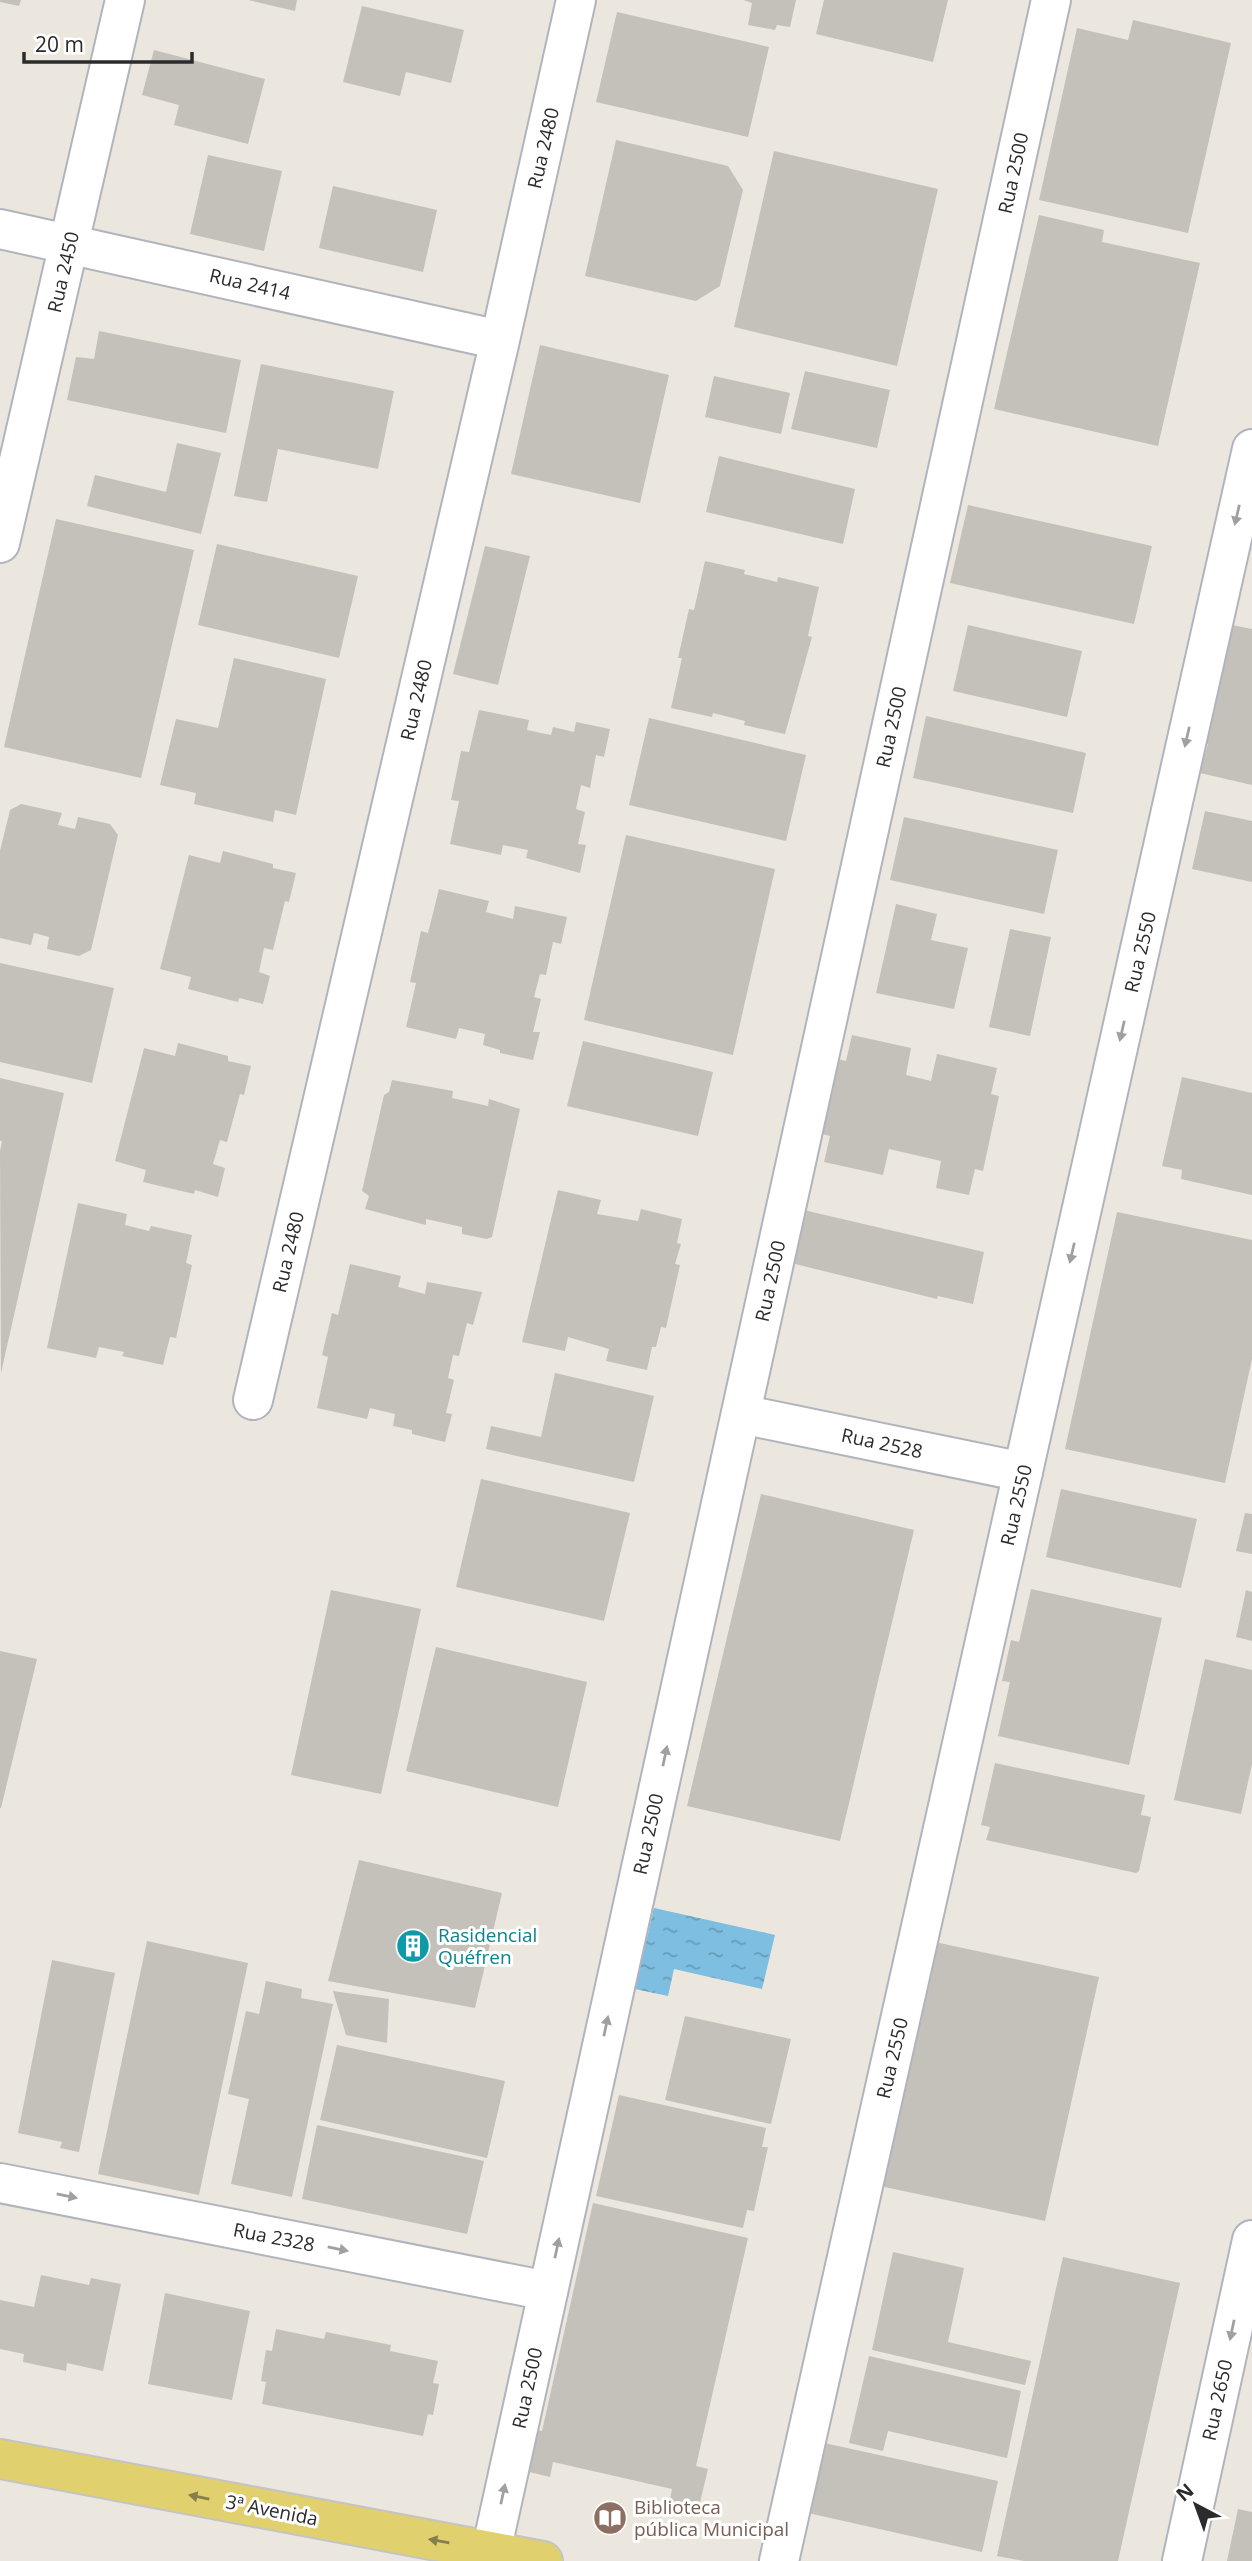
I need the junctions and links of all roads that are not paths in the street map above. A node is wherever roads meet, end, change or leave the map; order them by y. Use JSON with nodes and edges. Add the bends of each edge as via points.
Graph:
{"nodes":[{"id":1,"x":125,"y":0,"type":"edge"},
{"id":2,"x":576,"y":0,"type":"edge"},
{"id":3,"x":1051,"y":0,"type":"edge"},
{"id":4,"x":0,"y":229,"type":"edge"},
{"id":5,"x":69,"y":244,"type":"junction"},
{"id":6,"x":500,"y":340,"type":"junction"},
{"id":7,"x":1252,"y":449,"type":"edge"},
{"id":8,"x":0,"y":543,"type":"edge"},
{"id":9,"x":253,"y":1400,"type":"dead end"},
{"id":10,"x":741,"y":1414,"type":"junction"},
{"id":11,"x":1023,"y":1472,"type":"junction"},
{"id":12,"x":0,"y":2183,"type":"edge"},
{"id":13,"x":1252,"y":2240,"type":"edge"},
{"id":14,"x":548,"y":2291,"type":"junction"},
{"id":15,"x":1,"y":2466,"type":"edge"},
{"id":16,"x":490,"y":2556,"type":"edge"},
{"id":17,"x":543,"y":2561,"type":"edge"},
{"id":18,"x":779,"y":2561,"type":"edge"},
{"id":19,"x":1182,"y":2561,"type":"edge"}],
"edges":[{"from":1,"to":5,"type":"main road","name":"Rua 2450"},
{"from":2,"to":6,"type":"main road","name":"Rua 2480"},
{"from":3,"to":10,"type":"main road","name":"Rua 2500"},
{"from":4,"to":5,"type":"main road","name":"Rua 2414"},
{"from":5,"to":6,"type":"main road","name":"Rua 2414"},
{"from":5,"to":8,"type":"main road","name":"Rua 2450"},
{"from":6,"to":9,"type":"main road","name":"Rua 2480"},
{"from":7,"to":11,"type":"main road","name":"Rua 2550","one_way":true},
{"from":10,"to":11,"type":"main road","name":"Rua 2528"},
{"from":14,"to":10,"type":"main road","name":"Rua 2500","one_way":true},
{"from":11,"to":18,"type":"main road","name":"Rua 2550"},
{"from":12,"to":14,"type":"main road","name":"Rua 2328","one_way":true},
{"from":13,"to":19,"type":"main road","name":"Rua 2650","one_way":true},
{"from":16,"to":14,"type":"main road","name":"Rua 2500","one_way":true},
{"from":16,"to":15,"type":"main road","name":"3ª Avenida","one_way":true},
{"from":16,"to":17,"type":"main road","name":"3ª Avenida"}]}
